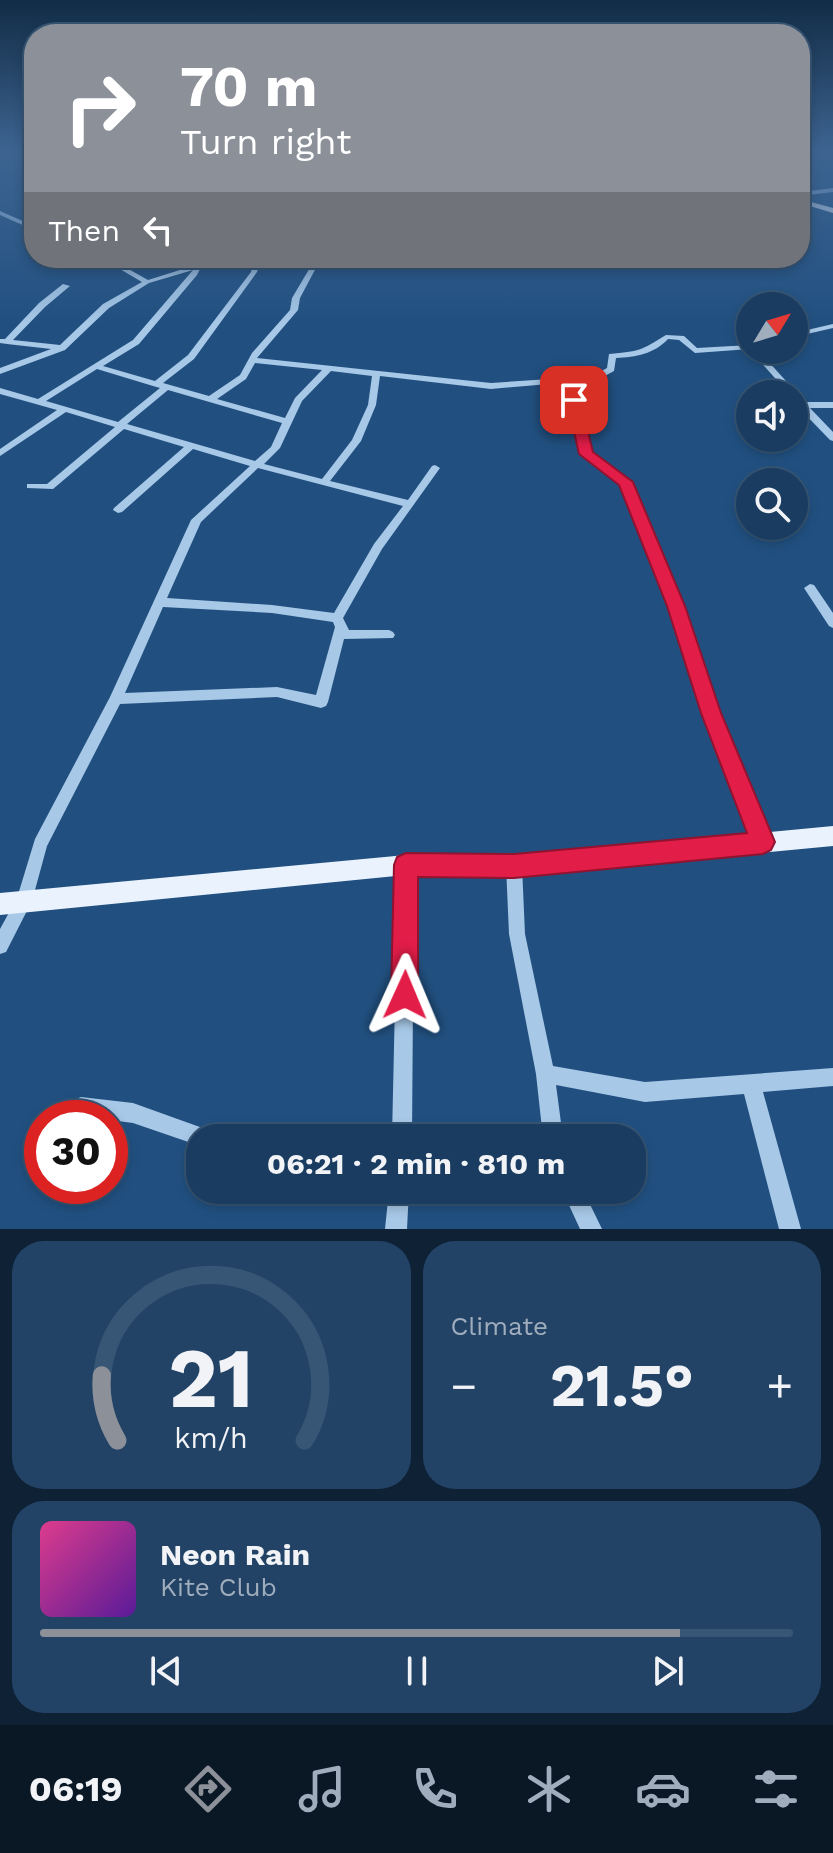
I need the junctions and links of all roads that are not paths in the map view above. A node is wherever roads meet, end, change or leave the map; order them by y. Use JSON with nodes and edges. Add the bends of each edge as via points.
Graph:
{"nodes":[{"id":1,"x":0,"y":213,"type":"edge"},
{"id":2,"x":24,"y":224,"type":"edge"},
{"id":3,"x":122,"y":268,"type":"edge"},
{"id":4,"x":192,"y":268,"type":"edge"},
{"id":5,"x":197,"y":268,"type":"edge"},
{"id":6,"x":255,"y":268,"type":"edge"},
{"id":7,"x":313,"y":268,"type":"edge"},
{"id":8,"x":147,"y":282,"type":"junction"},
{"id":9,"x":66,"y":286,"type":"dead end"},
{"id":10,"x":833,"y":326,"type":"edge"},
{"id":11,"x":808,"y":332,"type":"edge"},
{"id":12,"x":4,"y":341,"type":"edge"},
{"id":13,"x":736,"y":347,"type":"edge"},
{"id":14,"x":62,"y":348,"type":"junction"},
{"id":15,"x":252,"y":360,"type":"junction"},
{"id":16,"x":766,"y":364,"type":"edge"},
{"id":17,"x":98,"y":367,"type":"junction"},
{"id":18,"x":328,"y":369,"type":"junction"},
{"id":19,"x":0,"y":371,"type":"edge"},
{"id":20,"x":376,"y":376,"type":"junction"},
{"id":21,"x":578,"y":379,"type":"junction"},
{"id":22,"x":781,"y":380,"type":"edge"},
{"id":23,"x":161,"y":385,"type":"junction"},
{"id":24,"x":2,"y":393,"type":"edge"},
{"id":25,"x":211,"y":399,"type":"junction"},
{"id":26,"x":39,"y":402,"type":"junction"},
{"id":27,"x":808,"y":405,"type":"edge"},
{"id":28,"x":833,"y":405,"type":"edge"},
{"id":29,"x":66,"y":408,"type":"junction"},
{"id":30,"x":808,"y":412,"type":"edge"},
{"id":31,"x":286,"y":421,"type":"junction"},
{"id":32,"x":122,"y":424,"type":"junction"},
{"id":33,"x":833,"y":438,"type":"edge"},
{"id":34,"x":190,"y":447,"type":"junction"},
{"id":35,"x":0,"y":453,"type":"edge"},
{"id":36,"x":255,"y":464,"type":"junction"},
{"id":37,"x":435,"y":468,"type":"dead end"},
{"id":38,"x":324,"y":483,"type":"junction"},
{"id":39,"x":31,"y":486,"type":"dead end"},
{"id":40,"x":410,"y":504,"type":"junction"},
{"id":41,"x":118,"y":510,"type":"dead end"},
{"id":42,"x":810,"y":588,"type":"dead end"},
{"id":43,"x":160,"y":602,"type":"junction"},
{"id":44,"x":338,"y":623,"type":"junction"},
{"id":45,"x":833,"y":623,"type":"edge"},
{"id":46,"x":389,"y":635,"type":"dead end"},
{"id":47,"x":116,"y":699,"type":"junction"},
{"id":48,"x":833,"y":836,"type":"edge"},
{"id":49,"x":763,"y":842,"type":"junction"},
{"id":50,"x":406,"y":865,"type":"junction"},
{"id":51,"x":514,"y":866,"type":"junction"},
{"id":52,"x":24,"y":901,"type":"junction"},
{"id":53,"x":0,"y":904,"type":"edge"},
{"id":54,"x":0,"y":946,"type":"edge"},
{"id":55,"x":545,"y":1074,"type":"junction"},
{"id":56,"x":833,"y":1077,"type":"edge"},
{"id":57,"x":751,"y":1084,"type":"junction"},
{"id":58,"x":128,"y":1112,"type":"edge"},
{"id":59,"x":402,"y":1124,"type":"edge"},
{"id":60,"x":551,"y":1124,"type":"edge"},
{"id":61,"x":186,"y":1132,"type":"edge"},
{"id":62,"x":398,"y":1204,"type":"edge"},
{"id":63,"x":579,"y":1204,"type":"edge"},
{"id":64,"x":396,"y":1229,"type":"edge"},
{"id":65,"x":591,"y":1229,"type":"edge"},
{"id":66,"x":790,"y":1229,"type":"edge"}],
"edges":[{"from":1,"to":2,"type":"street"},
{"from":3,"to":8,"type":"street"},
{"from":4,"to":8,"type":"street"},
{"from":5,"to":17,"type":"street","via":[[136,342]]},
{"from":6,"to":23,"type":"street","via":[[191,357]]},
{"from":7,"to":15,"type":"street","via":[[294,310]]},
{"from":8,"to":14,"type":"street","via":[[106,306]]},
{"from":9,"to":12,"type":"street"},
{"from":10,"to":11,"type":"street"},
{"from":12,"to":14,"type":"street"},
{"from":13,"to":21,"type":"street","via":[[695,351],[684,339],[671,336],[635,355],[612,356],[607,373]]},
{"from":14,"to":19,"type":"street"},
{"from":15,"to":18,"type":"street"},
{"from":15,"to":25,"type":"street","via":[[243,377]]},
{"from":16,"to":22,"type":"street"},
{"from":17,"to":23,"type":"street"},
{"from":17,"to":26,"type":"street"},
{"from":18,"to":20,"type":"street"},
{"from":18,"to":31,"type":"street","via":[[304,391]]},
{"from":20,"to":21,"type":"street","via":[[491,386]]},
{"from":20,"to":38,"type":"street","via":[[372,405],[356,441]]},
{"from":21,"to":49,"type":"street","via":[[574,400],[586,454],[625,482]]},
{"from":23,"to":25,"type":"street"},
{"from":23,"to":32,"type":"street"},
{"from":24,"to":26,"type":"street"},
{"from":25,"to":31,"type":"street"},
{"from":26,"to":29,"type":"street"},
{"from":27,"to":28,"type":"street"},
{"from":29,"to":32,"type":"street"},
{"from":29,"to":35,"type":"street"},
{"from":30,"to":33,"type":"street"},
{"from":31,"to":36,"type":"street","via":[[275,448]]},
{"from":32,"to":34,"type":"street"},
{"from":32,"to":39,"type":"street","via":[[49,487]]},
{"from":34,"to":36,"type":"street"},
{"from":34,"to":41,"type":"street"},
{"from":36,"to":38,"type":"street"},
{"from":36,"to":43,"type":"street","via":[[196,520]]},
{"from":37,"to":40,"type":"street"},
{"from":38,"to":40,"type":"street"},
{"from":40,"to":44,"type":"street","via":[[378,547]]},
{"from":42,"to":45,"type":"street"},
{"from":43,"to":44,"type":"street","via":[[272,609]]},
{"from":43,"to":47,"type":"street"},
{"from":44,"to":46,"type":"street","via":[[345,635]]},
{"from":44,"to":47,"type":"street","via":[[321,702],[277,692]]},
{"from":47,"to":52,"type":"street","via":[[40,844]]},
{"from":48,"to":49,"type":"main road"},
{"from":49,"to":51,"type":"main road"},
{"from":50,"to":51,"type":"main road"},
{"from":50,"to":52,"type":"main road"},
{"from":50,"to":59,"type":"street"},
{"from":51,"to":55,"type":"street","via":[[517,934]]},
{"from":52,"to":53,"type":"main road"},
{"from":52,"to":54,"type":"street"},
{"from":55,"to":57,"type":"street","via":[[645,1092]]},
{"from":55,"to":60,"type":"street"},
{"from":56,"to":57,"type":"street"},
{"from":57,"to":66,"type":"street"},
{"from":58,"to":61,"type":"street"},
{"from":62,"to":64,"type":"street"},
{"from":63,"to":65,"type":"street"}]}
